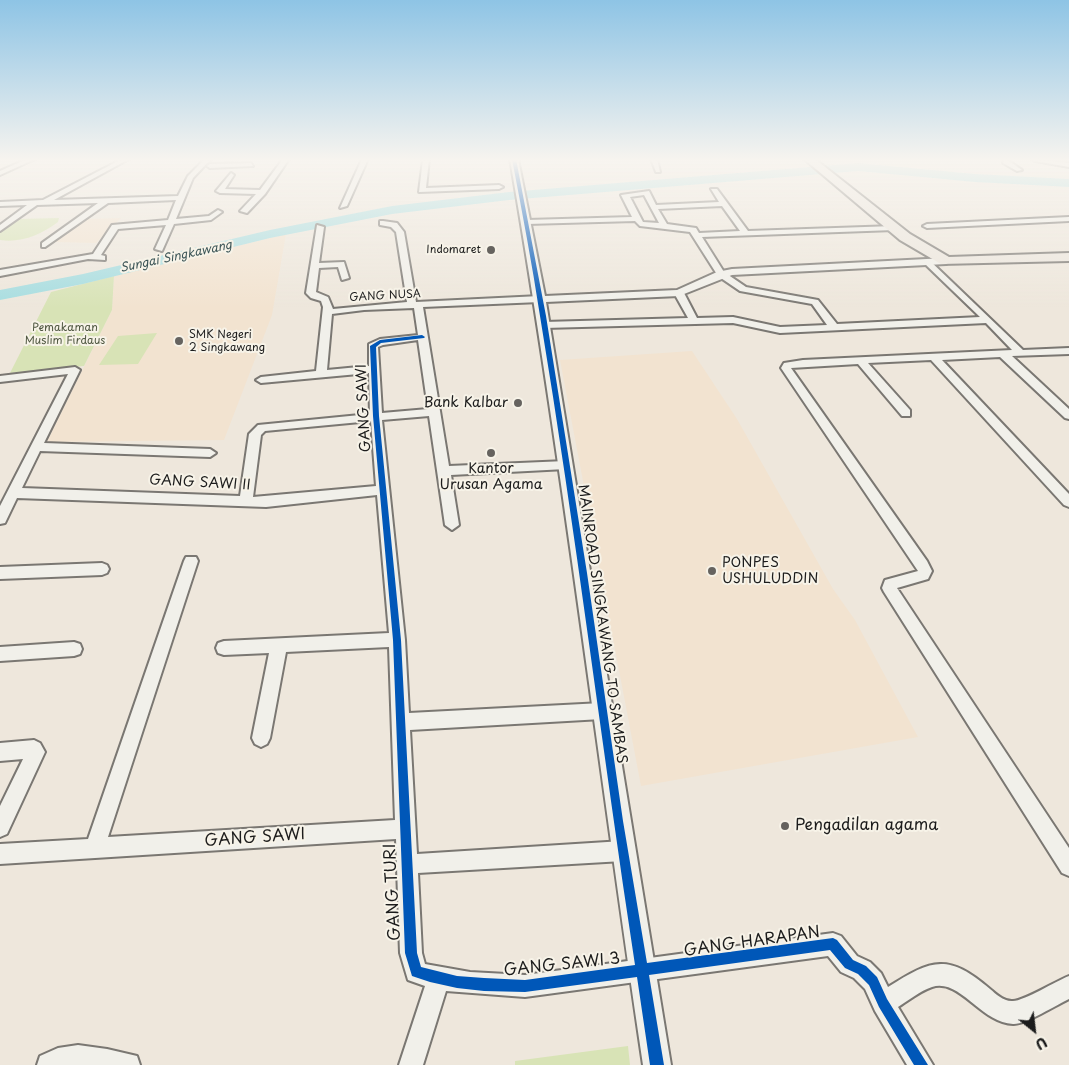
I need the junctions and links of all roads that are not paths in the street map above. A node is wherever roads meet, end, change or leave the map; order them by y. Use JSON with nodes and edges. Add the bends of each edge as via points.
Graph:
{"nodes":[{"id":1,"x":654,"y":208,"type":"edge"},
{"id":2,"x":31,"y":209,"type":"edge"},
{"id":3,"x":95,"y":209,"type":"edge"},
{"id":4,"x":175,"y":209,"type":"edge"},
{"id":5,"x":246,"y":209,"type":"edge"},
{"id":6,"x":525,"y":209,"type":"edge"},
{"id":7,"x":632,"y":209,"type":"edge"},
{"id":8,"x":728,"y":209,"type":"edge"},
{"id":9,"x":871,"y":209,"type":"edge"},
{"id":10,"x":244,"y":211,"type":"dead end"},
{"id":11,"x":218,"y":212,"type":"dead end"},
{"id":12,"x":637,"y":219,"type":"junction"},
{"id":13,"x":1069,"y":219,"type":"edge"},
{"id":14,"x":170,"y":222,"type":"junction"},
{"id":15,"x":527,"y":222,"type":"junction"},
{"id":16,"x":383,"y":223,"type":"dead end"},
{"id":17,"x":664,"y":226,"type":"junction"},
{"id":18,"x":927,"y":226,"type":"dead end"},
{"id":19,"x":320,"y":227,"type":"dead end"},
{"id":20,"x":894,"y":228,"type":"junction"},
{"id":21,"x":0,"y":229,"type":"edge"},
{"id":22,"x":746,"y":233,"type":"junction"},
{"id":23,"x":698,"y":235,"type":"junction"},
{"id":24,"x":45,"y":245,"type":"dead end"},
{"id":25,"x":159,"y":249,"type":"dead end"},
{"id":26,"x":1069,"y":258,"type":"edge"},
{"id":27,"x":946,"y":261,"type":"junction"},
{"id":28,"x":928,"y":262,"type":"junction"},
{"id":29,"x":315,"y":266,"type":"junction"},
{"id":30,"x":0,"y":273,"type":"edge"},
{"id":31,"x":721,"y":274,"type":"junction"},
{"id":32,"x":345,"y":278,"type":"dead end"},
{"id":33,"x":679,"y":293,"type":"junction"},
{"id":34,"x":540,"y":299,"type":"junction"},
{"id":35,"x":415,"y":305,"type":"junction"},
{"id":36,"x":328,"y":312,"type":"junction"},
{"id":37,"x":988,"y":320,"type":"junction"},
{"id":38,"x":694,"y":321,"type":"junction"},
{"id":39,"x":544,"y":325,"type":"junction"},
{"id":40,"x":834,"y":327,"type":"junction"},
{"id":41,"x":422,"y":337,"type":"junction"},
{"id":42,"x":1069,"y":351,"type":"edge"},
{"id":43,"x":1020,"y":353,"type":"junction"},
{"id":44,"x":1004,"y":354,"type":"junction"},
{"id":45,"x":934,"y":357,"type":"junction"},
{"id":46,"x":861,"y":361,"type":"junction"},
{"id":47,"x":374,"y":369,"type":"junction"},
{"id":48,"x":321,"y":374,"type":"junction"},
{"id":49,"x":0,"y":379,"type":"edge"},
{"id":50,"x":262,"y":380,"type":"dead end"},
{"id":51,"x":433,"y":412,"type":"junction"},
{"id":52,"x":906,"y":413,"type":"dead end"},
{"id":53,"x":376,"y":416,"type":"junction"},
{"id":54,"x":1069,"y":416,"type":"edge"},
{"id":55,"x":38,"y":447,"type":"junction"},
{"id":56,"x":210,"y":453,"type":"dead end"},
{"id":57,"x":566,"y":465,"type":"junction"},
{"id":58,"x":443,"y":471,"type":"junction"},
{"id":59,"x":382,"y":490,"type":"junction"},
{"id":60,"x":14,"y":493,"type":"junction"},
{"id":61,"x":246,"y":502,"type":"junction"},
{"id":62,"x":1069,"y":502,"type":"edge"},
{"id":63,"x":0,"y":519,"type":"edge"},
{"id":64,"x":452,"y":526,"type":"dead end"},
{"id":65,"x":191,"y":561,"type":"dead end"},
{"id":66,"x":102,"y":569,"type":"dead end"},
{"id":67,"x":0,"y":573,"type":"edge"},
{"id":68,"x":397,"y":640,"type":"junction"},
{"id":69,"x":279,"y":645,"type":"junction"},
{"id":70,"x":224,"y":648,"type":"dead end"},
{"id":71,"x":74,"y":650,"type":"dead end"},
{"id":72,"x":0,"y":654,"type":"edge"},
{"id":73,"x":602,"y":711,"type":"junction"},
{"id":74,"x":400,"y":722,"type":"junction"},
{"id":75,"x":261,"y":738,"type":"dead end"},
{"id":76,"x":0,"y":752,"type":"edge"},
{"id":77,"x":0,"y":827,"type":"edge"},
{"id":78,"x":404,"y":829,"type":"junction"},
{"id":79,"x":96,"y":848,"type":"junction"},
{"id":80,"x":623,"y":852,"type":"junction"},
{"id":81,"x":0,"y":854,"type":"edge"},
{"id":82,"x":418,"y":863,"type":"dead end"},
{"id":83,"x":1069,"y":866,"type":"edge"},
{"id":84,"x":411,"y":953,"type":"joint"},
{"id":85,"x":643,"y":970,"type":"junction"},
{"id":86,"x":438,"y":979,"type":"junction"},
{"id":87,"x":1069,"y":987,"type":"edge"},
{"id":88,"x":883,"y":1003,"type":"junction"},
{"id":89,"x":49,"y":1065,"type":"edge"},
{"id":90,"x":128,"y":1065,"type":"edge"},
{"id":91,"x":411,"y":1065,"type":"edge"},
{"id":92,"x":657,"y":1065,"type":"edge"},
{"id":93,"x":921,"y":1065,"type":"edge"}],
"edges":[{"from":1,"to":17,"type":"street"},
{"from":2,"to":21,"type":"street"},
{"from":3,"to":24,"type":"street"},
{"from":4,"to":14,"type":"street"},
{"from":5,"to":10,"type":"street"},
{"from":6,"to":15,"type":"street","name":"MAINROAD SINGKAWANG TO SAMBAS"},
{"from":7,"to":12,"type":"street"},
{"from":8,"to":22,"type":"street"},
{"from":9,"to":20,"type":"highway"},
{"from":11,"to":14,"type":"street","via":[[210,221]]},
{"from":12,"to":15,"type":"street"},
{"from":12,"to":17,"type":"street","via":[[644,226]]},
{"from":13,"to":18,"type":"street"},
{"from":14,"to":25,"type":"street"},
{"from":14,"to":30,"type":"street","via":[[115,227],[99,257]]},
{"from":15,"to":34,"type":"street","name":"MAINROAD SINGKAWANG TO SAMBAS"},
{"from":16,"to":35,"type":"street","via":[[394,225],[400,232]]},
{"from":17,"to":23,"type":"street","via":[[690,228]]},
{"from":19,"to":29,"type":"street"},
{"from":20,"to":22,"type":"street"},
{"from":20,"to":27,"type":"highway"},
{"from":22,"to":23,"type":"street"},
{"from":23,"to":31,"type":"street"},
{"from":26,"to":27,"type":"highway"},
{"from":27,"to":28,"type":"street"},
{"from":28,"to":31,"type":"street"},
{"from":28,"to":37,"type":"street"},
{"from":29,"to":32,"type":"street","via":[[341,264]]},
{"from":29,"to":36,"type":"street","via":[[312,295],[325,299]]},
{"from":31,"to":33,"type":"street"},
{"from":31,"to":40,"type":"street","via":[[743,289],[815,302]]},
{"from":33,"to":34,"type":"street"},
{"from":33,"to":38,"type":"street"},
{"from":34,"to":35,"type":"street","name":"GANG NUSA"},
{"from":34,"to":39,"type":"street","name":"MAINROAD SINGKAWANG TO SAMBAS"},
{"from":35,"to":36,"type":"street","name":"GANG NUSA"},
{"from":35,"to":41,"type":"street"},
{"from":36,"to":48,"type":"street"},
{"from":37,"to":40,"type":"street"},
{"from":37,"to":43,"type":"street"},
{"from":38,"to":39,"type":"street"},
{"from":38,"to":40,"type":"street","via":[[733,320],[780,330]]},
{"from":39,"to":57,"type":"street","name":"MAINROAD SINGKAWANG TO SAMBAS"},
{"from":41,"to":47,"type":"street","name":"GANG SAWI","via":[[373,344]]},
{"from":41,"to":51,"type":"street"},
{"from":42,"to":43,"type":"street"},
{"from":43,"to":44,"type":"street"},
{"from":44,"to":45,"type":"street"},
{"from":44,"to":54,"type":"street"},
{"from":45,"to":46,"type":"street"},
{"from":45,"to":62,"type":"street"},
{"from":46,"to":52,"type":"street"},
{"from":46,"to":83,"type":"street","via":[[791,364],[786,368],[922,565],[925,571],[922,575],[890,584],[889,588]]},
{"from":47,"to":48,"type":"street"},
{"from":47,"to":53,"type":"street","name":"GANG SAWI"},
{"from":48,"to":50,"type":"street"},
{"from":49,"to":55,"type":"street","via":[[75,370]]},
{"from":51,"to":53,"type":"street"},
{"from":51,"to":58,"type":"street"},
{"from":53,"to":59,"type":"street","name":"GANG SAWI"},
{"from":53,"to":61,"type":"street","via":[[258,430]]},
{"from":55,"to":56,"type":"street"},
{"from":55,"to":60,"type":"street"},
{"from":57,"to":58,"type":"street"},
{"from":57,"to":73,"type":"street","name":"MAINROAD SINGKAWANG TO SAMBAS"},
{"from":58,"to":64,"type":"street"},
{"from":59,"to":61,"type":"street","name":"GANG SAWI II"},
{"from":59,"to":68,"type":"street","name":"GANG SAWI"},
{"from":60,"to":61,"type":"street","name":"GANG SAWI II","via":[[110,494]]},
{"from":60,"to":63,"type":"street"},
{"from":65,"to":79,"type":"street"},
{"from":66,"to":67,"type":"street"},
{"from":68,"to":69,"type":"street"},
{"from":68,"to":74,"type":"street"},
{"from":69,"to":70,"type":"street"},
{"from":69,"to":75,"type":"street"},
{"from":71,"to":72,"type":"street"},
{"from":73,"to":74,"type":"street"},
{"from":73,"to":80,"type":"street","name":"MAINROAD SINGKAWANG TO SAMBAS"},
{"from":74,"to":78,"type":"street"},
{"from":76,"to":77,"type":"street","via":[[34,750],[35,755]]},
{"from":78,"to":79,"type":"street","name":"GANG SAWI"},
{"from":78,"to":84,"type":"street","name":"GANG TURI"},
{"from":79,"to":81,"type":"street","name":"GANG SAWI"},
{"from":80,"to":82,"type":"street"},
{"from":80,"to":85,"type":"street","name":"MAINROAD SINGKAWANG TO SAMBAS"},
{"from":84,"to":86,"type":"street","name":"GANG SAWI 3","via":[[416,972]]},
{"from":85,"to":86,"type":"street","name":"GANG SAWI 3","via":[[525,986],[475,985]]},
{"from":85,"to":88,"type":"street","name":"GANG HARAPAN","via":[[833,944],[849,964],[862,970],[873,981]]},
{"from":85,"to":92,"type":"street","name":"MAINROAD SINGKAWANG TO SAMBAS"},
{"from":86,"to":91,"type":"street"},
{"from":87,"to":88,"type":"street","via":[[1015,1012],[1006,1013],[959,980],[947,974],[933,975]]},
{"from":88,"to":93,"type":"street","name":"GANG HARAPAN"},
{"from":89,"to":90,"type":"street","via":[[60,1058],[78,1056]]}]}
